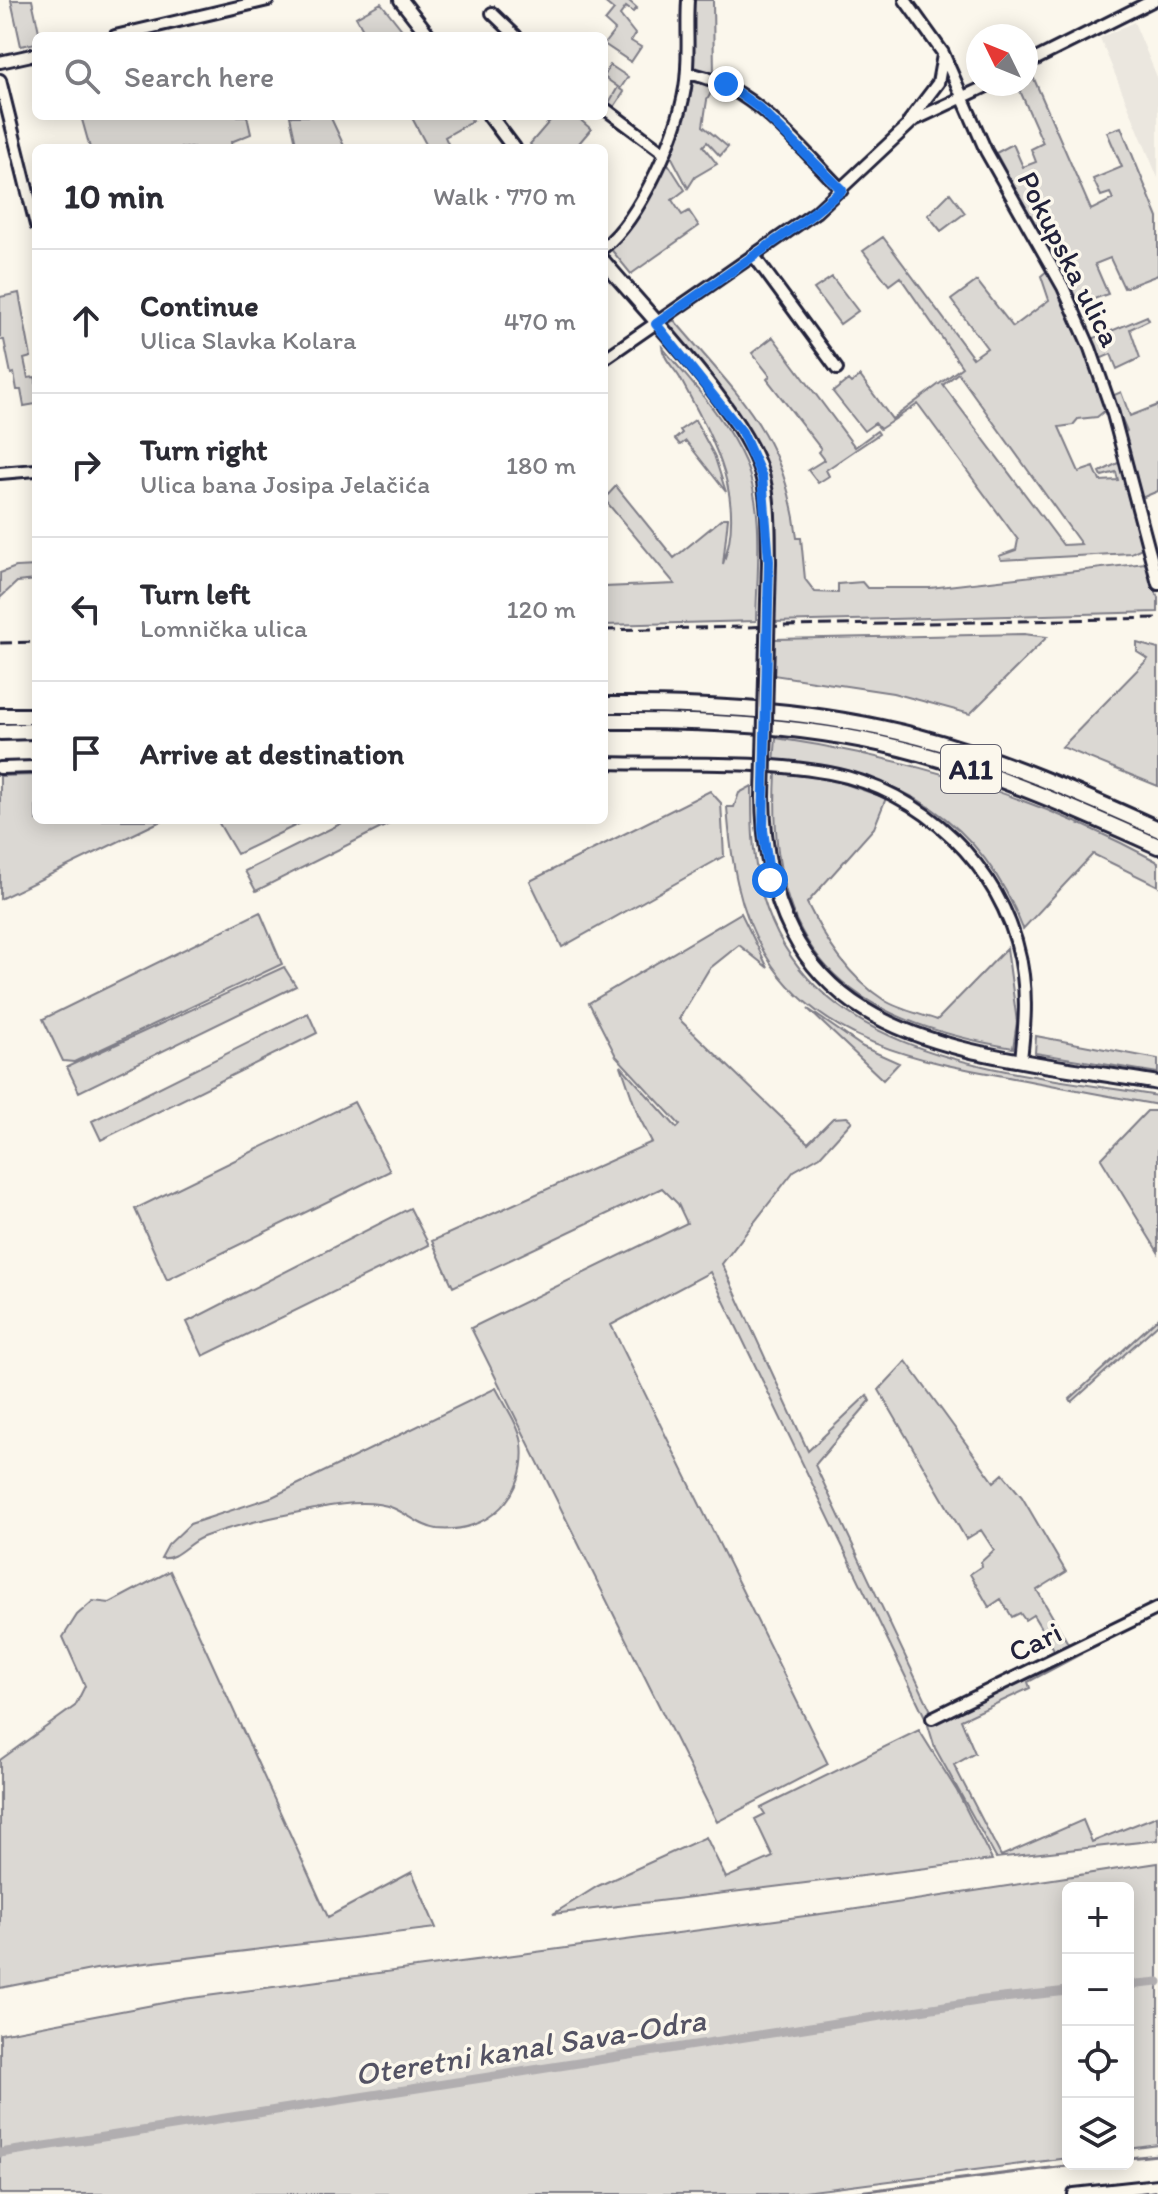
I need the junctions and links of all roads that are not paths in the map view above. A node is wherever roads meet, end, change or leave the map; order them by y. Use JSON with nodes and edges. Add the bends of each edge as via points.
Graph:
{"nodes":[{"id":1,"x":268,"y":0,"type":"edge"},
{"id":2,"x":401,"y":0,"type":"edge"},
{"id":3,"x":688,"y":0,"type":"edge"},
{"id":4,"x":905,"y":0,"type":"edge"},
{"id":5,"x":1154,"y":0,"type":"edge"},
{"id":6,"x":492,"y":13,"type":"dead end"},
{"id":7,"x":132,"y":32,"type":"edge"},
{"id":8,"x":426,"y":32,"type":"edge"},
{"id":9,"x":512,"y":32,"type":"edge"},
{"id":10,"x":943,"y":53,"type":"junction"},
{"id":11,"x":32,"y":55,"type":"edge"},
{"id":12,"x":1038,"y":58,"type":"edge"},
{"id":13,"x":0,"y":62,"type":"edge"},
{"id":14,"x":687,"y":73,"type":"junction"},
{"id":15,"x":0,"y":80,"type":"edge"},
{"id":16,"x":969,"y":96,"type":"edge"},
{"id":17,"x":963,"y":99,"type":"junction"},
{"id":18,"x":608,"y":111,"type":"edge"},
{"id":19,"x":4,"y":115,"type":"edge"},
{"id":20,"x":493,"y":120,"type":"edge"},
{"id":21,"x":905,"y":128,"type":"junction"},
{"id":22,"x":511,"y":144,"type":"edge"},
{"id":23,"x":663,"y":152,"type":"junction"},
{"id":24,"x":842,"y":190,"type":"junction"},
{"id":25,"x":32,"y":211,"type":"edge"},
{"id":26,"x":608,"y":243,"type":"edge"},
{"id":27,"x":754,"y":256,"type":"junction"},
{"id":28,"x":608,"y":267,"type":"edge"},
{"id":29,"x":656,"y":324,"type":"junction"},
{"id":30,"x":608,"y":356,"type":"edge"},
{"id":31,"x":837,"y":369,"type":"dead end"},
{"id":32,"x":32,"y":470,"type":"edge"},
{"id":33,"x":0,"y":473,"type":"edge"},
{"id":34,"x":1158,"y":584,"type":"edge"},
{"id":35,"x":608,"y":705,"type":"edge"},
{"id":36,"x":0,"y":716,"type":"edge"},
{"id":37,"x":32,"y":716,"type":"edge"},
{"id":38,"x":608,"y":721,"type":"edge"},
{"id":39,"x":32,"y":731,"type":"edge"},
{"id":40,"x":0,"y":732,"type":"edge"},
{"id":41,"x":608,"y":763,"type":"edge"},
{"id":42,"x":32,"y":767,"type":"edge"},
{"id":43,"x":0,"y":768,"type":"edge"},
{"id":44,"x":1094,"y":817,"type":"junction"},
{"id":45,"x":1156,"y":827,"type":"edge"},
{"id":46,"x":1158,"y":846,"type":"edge"},
{"id":47,"x":1158,"y":857,"type":"edge"},
{"id":48,"x":1021,"y":1060,"type":"junction"},
{"id":49,"x":1158,"y":1083,"type":"edge"},
{"id":50,"x":1158,"y":1608,"type":"edge"},
{"id":51,"x":932,"y":1718,"type":"dead end"},
{"id":52,"x":1158,"y":2185,"type":"edge"},
{"id":53,"x":1074,"y":2194,"type":"edge"}],
"edges":[{"from":1,"to":7,"type":"street"},
{"from":2,"to":8,"type":"main road"},
{"from":3,"to":14,"type":"street"},
{"from":4,"to":10,"type":"street","name":"Pokupska ulica"},
{"from":5,"to":12,"type":"street"},
{"from":6,"to":9,"type":"street"},
{"from":10,"to":17,"type":"street","name":"Pokupska ulica"},
{"from":10,"to":21,"type":"street","via":[[940,78]]},
{"from":11,"to":13,"type":"street"},
{"from":14,"to":23,"type":"street"},
{"from":14,"to":24,"type":"street","via":[[717,79],[746,98]]},
{"from":15,"to":19,"type":"street"},
{"from":16,"to":17,"type":"street"},
{"from":17,"to":21,"type":"street"},
{"from":17,"to":34,"type":"street","name":"Pokupska ulica","via":[[1090,348]]},
{"from":18,"to":23,"type":"street"},
{"from":19,"to":25,"type":"street"},
{"from":20,"to":22,"type":"main road"},
{"from":21,"to":24,"type":"street"},
{"from":23,"to":26,"type":"street","via":[[625,226]]},
{"from":24,"to":27,"type":"street"},
{"from":27,"to":29,"type":"street"},
{"from":27,"to":31,"type":"street"},
{"from":28,"to":29,"type":"main road"},
{"from":29,"to":30,"type":"street"},
{"from":29,"to":48,"type":"main road","bridge":true,"via":[[750,445],[765,492],[765,856],[790,932],[826,981],[865,1012],[947,1046]]},
{"from":32,"to":33,"type":"street"},
{"from":35,"to":45,"type":"highway","number":"A11","via":[[774,711],[919,737],[1044,778]]},
{"from":36,"to":37,"type":"highway"},
{"from":38,"to":44,"type":"highway","number":"A11","via":[[708,722],[842,736],[986,774]]},
{"from":39,"to":40,"type":"highway"},
{"from":41,"to":48,"type":"street","via":[[828,773],[880,789],[929,817],[979,867],[1012,927],[1025,993]]},
{"from":42,"to":43,"type":"street"},
{"from":44,"to":46,"type":"highway","number":"A11"},
{"from":44,"to":47,"type":"highway"},
{"from":48,"to":49,"type":"main road"},
{"from":50,"to":51,"type":"street","name":"Cari"},
{"from":52,"to":53,"type":"street"}]}
